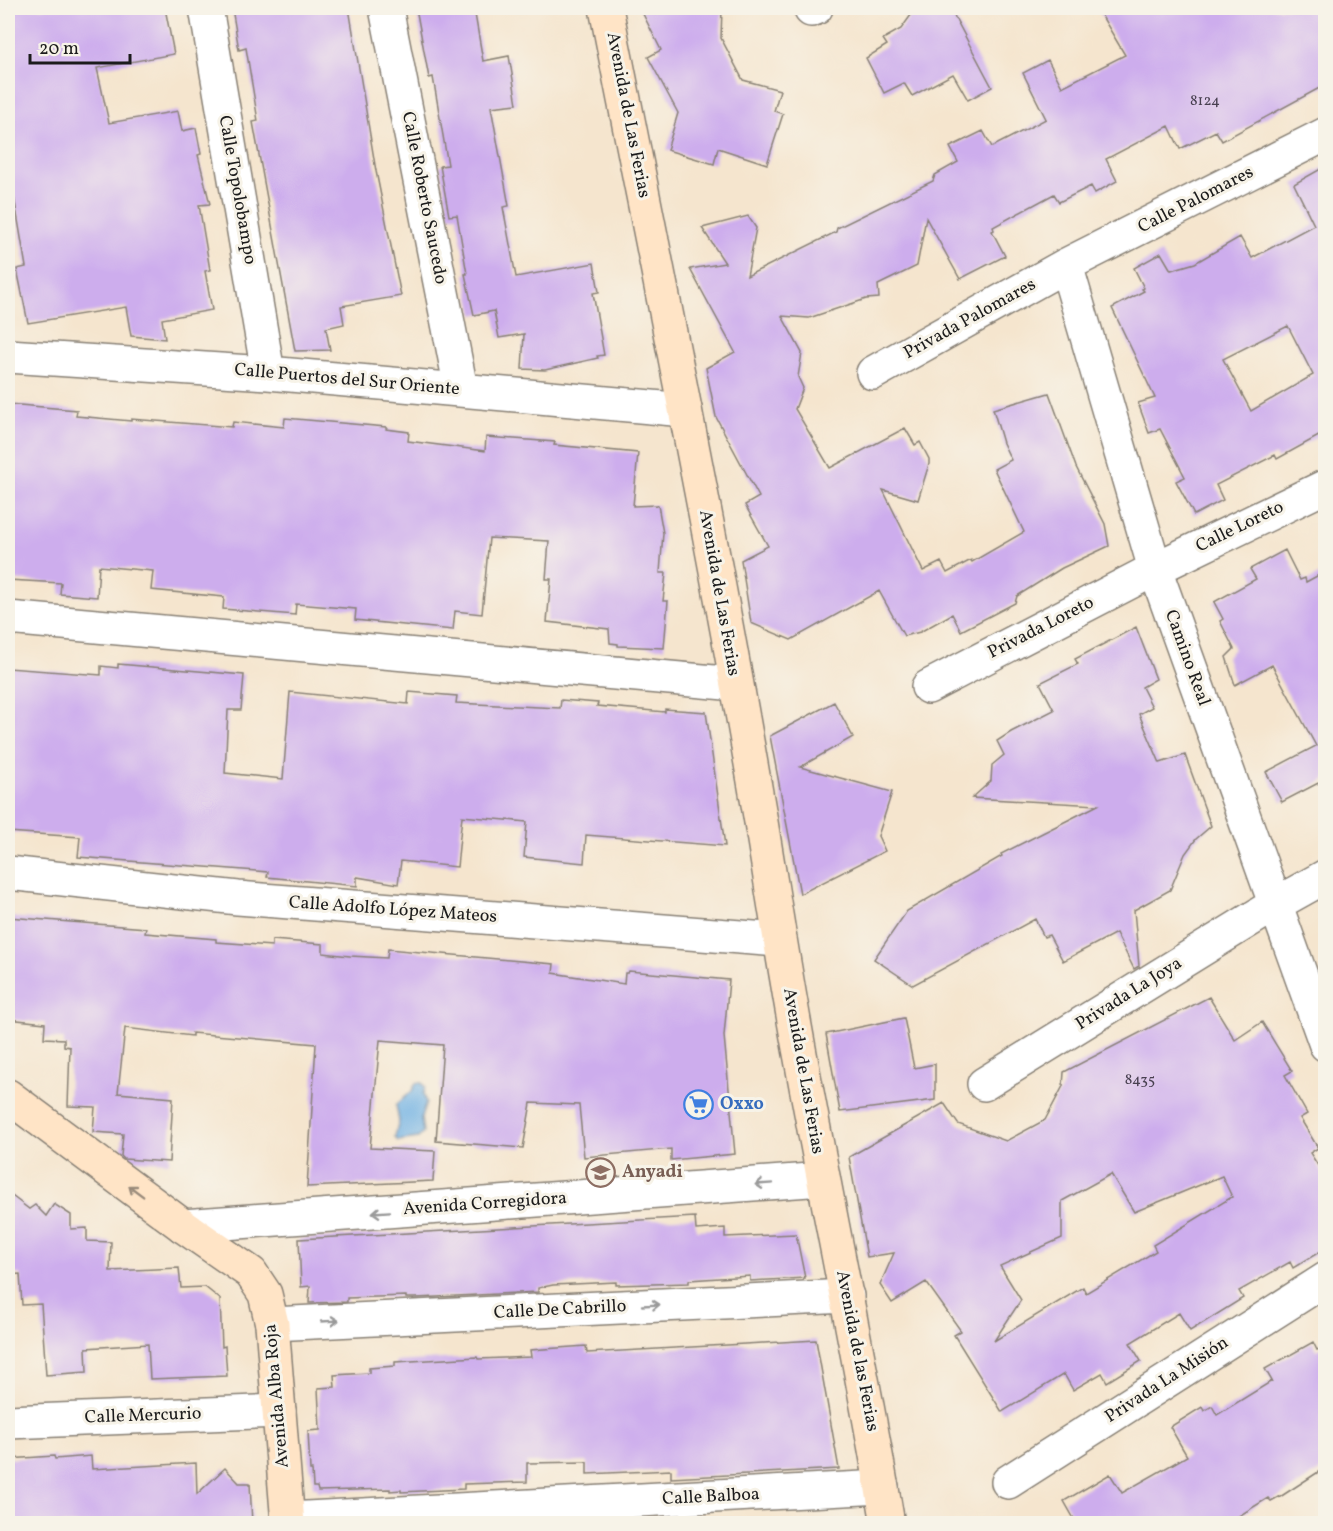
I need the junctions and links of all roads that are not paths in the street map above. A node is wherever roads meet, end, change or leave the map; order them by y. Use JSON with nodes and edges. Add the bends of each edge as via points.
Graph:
{"nodes":[{"id":1,"x":206,"y":8,"type":"edge"},
{"id":2,"x":386,"y":8,"type":"edge"},
{"id":3,"x":606,"y":8,"type":"edge"},
{"id":4,"x":1326,"y":134,"type":"edge"},
{"id":5,"x":1066,"y":266,"type":"junction"},
{"id":6,"x":8,"y":352,"type":"edge"},
{"id":7,"x":873,"y":373,"type":"dead end"},
{"id":8,"x":268,"y":374,"type":"junction"},
{"id":9,"x":461,"y":389,"type":"junction"},
{"id":10,"x":686,"y":410,"type":"junction"},
{"id":11,"x":1326,"y":486,"type":"edge"},
{"id":12,"x":1155,"y":569,"type":"junction"},
{"id":13,"x":8,"y":618,"type":"edge"},
{"id":14,"x":736,"y":684,"type":"junction"},
{"id":15,"x":928,"y":687,"type":"dead end"},
{"id":16,"x":8,"y":873,"type":"edge"},
{"id":17,"x":1326,"y":876,"type":"edge"},
{"id":18,"x":1274,"y":904,"type":"junction"},
{"id":19,"x":779,"y":940,"type":"junction"},
{"id":20,"x":1326,"y":1045,"type":"edge"},
{"id":21,"x":984,"y":1084,"type":"dead end"},
{"id":22,"x":8,"y":1096,"type":"edge"},
{"id":23,"x":823,"y":1179,"type":"junction"},
{"id":24,"x":183,"y":1226,"type":"junction"},
{"id":25,"x":1326,"y":1279,"type":"edge"},
{"id":26,"x":847,"y":1296,"type":"junction"},
{"id":27,"x":272,"y":1324,"type":"junction"},
{"id":28,"x":279,"y":1411,"type":"junction"},
{"id":29,"x":8,"y":1422,"type":"edge"},
{"id":30,"x":1008,"y":1482,"type":"dead end"},
{"id":31,"x":882,"y":1487,"type":"junction"},
{"id":32,"x":288,"y":1521,"type":"edge"},
{"id":33,"x":888,"y":1524,"type":"edge"}],
"edges":[{"from":1,"to":8,"type":"street","name":"Calle Topolobampo"},
{"from":2,"to":9,"type":"street","name":"Calle Roberto Saucedo"},
{"from":3,"to":10,"type":"main road","name":"Avenida de Las Ferias"},
{"from":4,"to":5,"type":"street","name":"Calle Palomares"},
{"from":5,"to":7,"type":"street","name":"Privada Palomares"},
{"from":5,"to":12,"type":"street","name":"Camino Real"},
{"from":6,"to":8,"type":"street","name":"Calle Puertos del Sur Oriente"},
{"from":8,"to":9,"type":"street","name":"Calle Puertos del Sur Oriente"},
{"from":9,"to":10,"type":"street","name":"Calle Puertos del Sur Oriente"},
{"from":10,"to":14,"type":"main road","name":"Avenida de Las Ferias"},
{"from":11,"to":12,"type":"street","name":"Calle Loreto"},
{"from":12,"to":15,"type":"street","name":"Privada Loreto"},
{"from":12,"to":18,"type":"street","name":"Camino Real"},
{"from":13,"to":14,"type":"street"},
{"from":14,"to":19,"type":"main road","name":"Avenida de Las Ferias"},
{"from":16,"to":19,"type":"street","name":"Calle Adolfo López Mateos","via":[[250,899]]},
{"from":17,"to":18,"type":"street","name":"Privada La Joya"},
{"from":18,"to":20,"type":"street","name":"Camino Real"},
{"from":18,"to":21,"type":"street","name":"Privada La Joya"},
{"from":19,"to":23,"type":"main road","name":"Avenida de Las Ferias"},
{"from":24,"to":22,"type":"main road","one_way":true},
{"from":23,"to":24,"type":"street","name":"Avenida Corregidora","one_way":true},
{"from":23,"to":26,"type":"main road","name":"Avenida de las Ferias"},
{"from":24,"to":27,"type":"main road","name":"Avenida Alba Roja","via":[[250,1273],[265,1294]]},
{"from":25,"to":30,"type":"street","name":"Privada La Misión"},
{"from":27,"to":26,"type":"street","name":"Calle De Cabrillo","one_way":true},
{"from":26,"to":31,"type":"main road","name":"Avenida de las Ferias"},
{"from":27,"to":28,"type":"main road","name":"Avenida Alba Roja"},
{"from":28,"to":29,"type":"street","name":"Calle Mercurio"},
{"from":28,"to":32,"type":"main road","name":"Avenida Alba Roja"},
{"from":31,"to":32,"type":"street","name":"Calle Balboa"},
{"from":31,"to":33,"type":"main road","name":"Avenida de las Ferias"}]}
